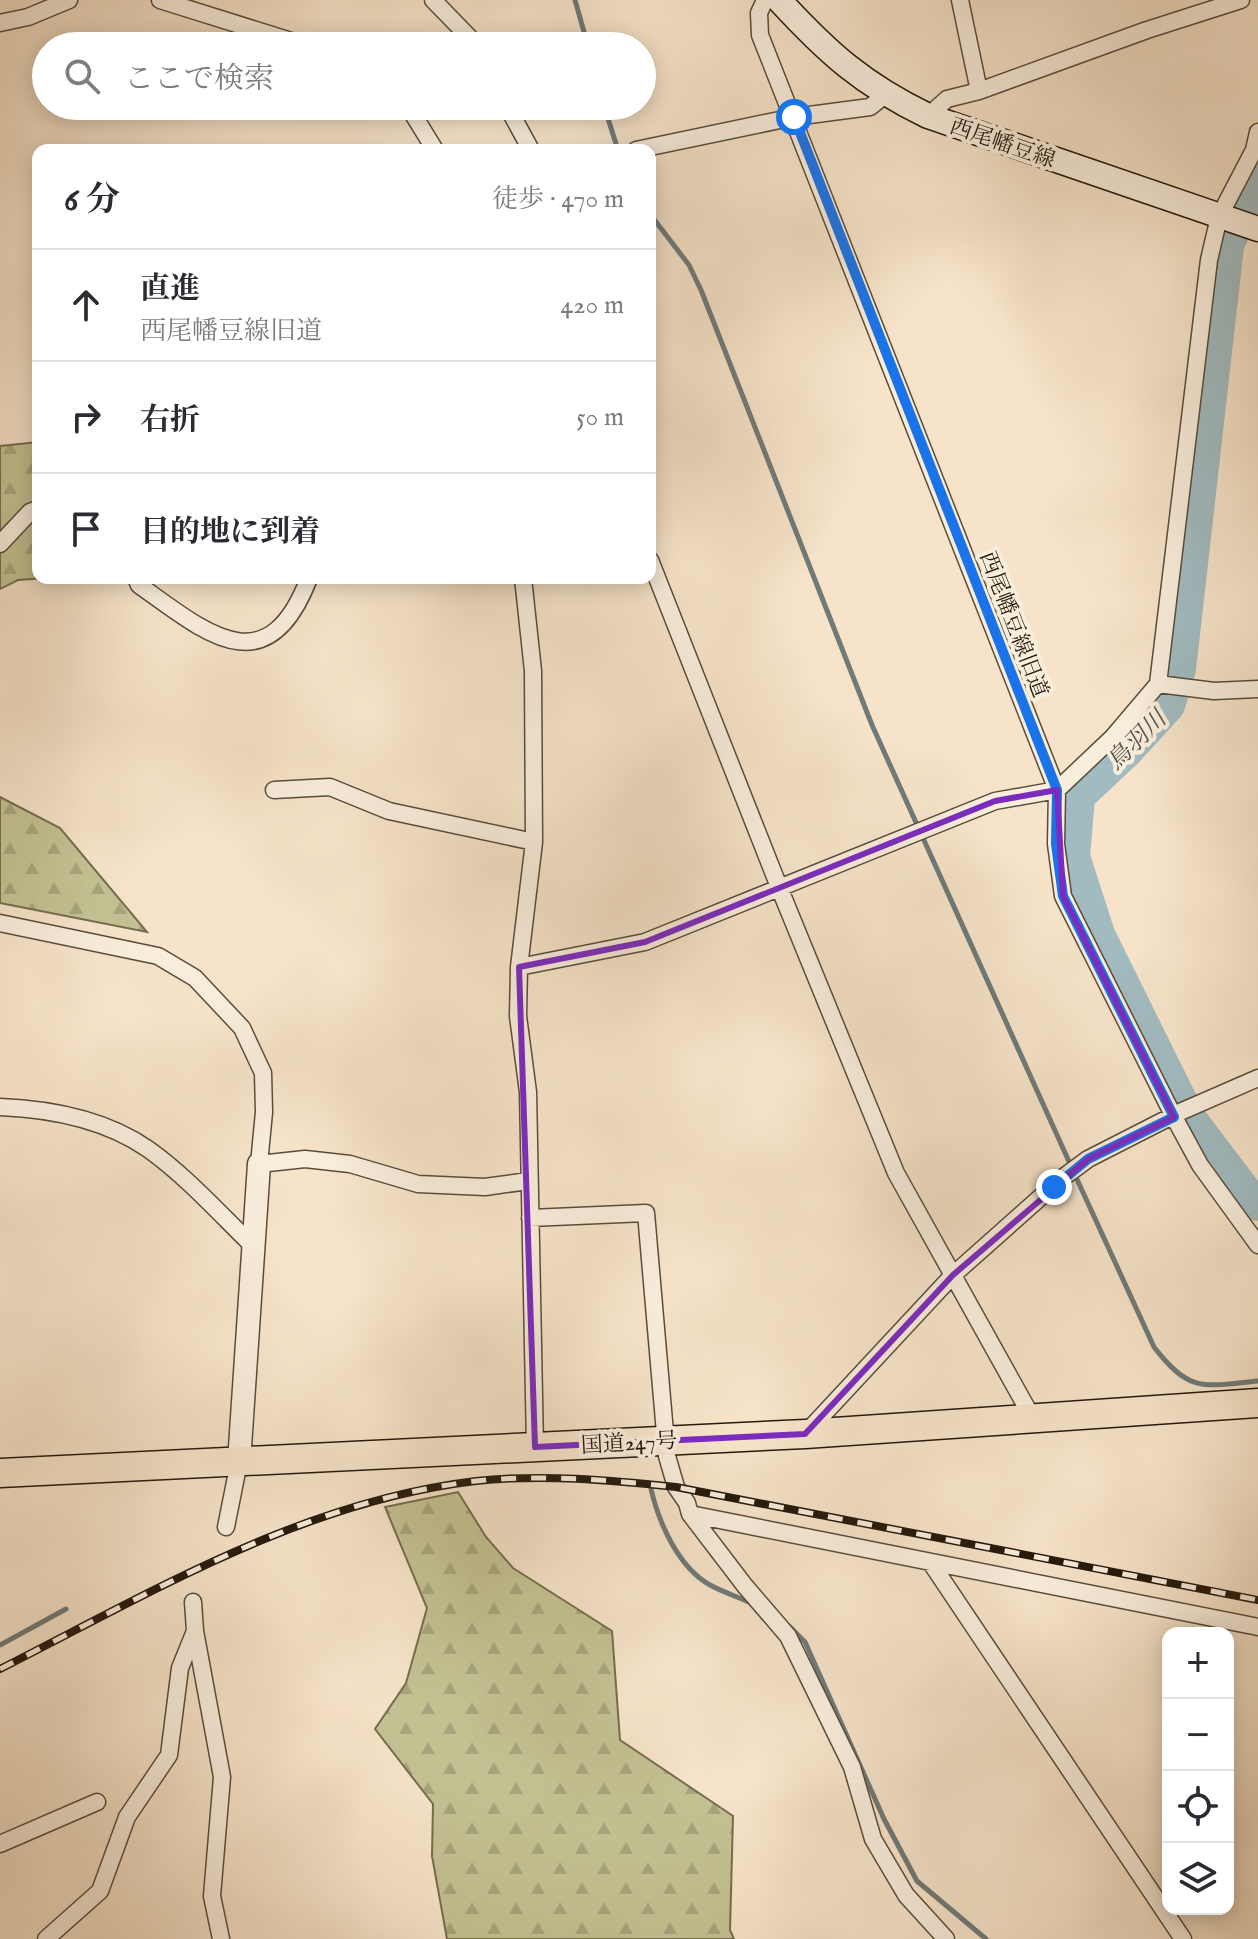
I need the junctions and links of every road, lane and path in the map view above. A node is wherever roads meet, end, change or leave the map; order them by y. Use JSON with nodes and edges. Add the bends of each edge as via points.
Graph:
{"nodes":[{"id":1,"x":69,"y":0,"type":"edge"},
{"id":2,"x":160,"y":0,"type":"edge"},
{"id":3,"x":433,"y":0,"type":"edge"},
{"id":4,"x":765,"y":0,"type":"edge"},
{"id":5,"x":779,"y":0,"type":"edge"},
{"id":6,"x":960,"y":0,"type":"edge"},
{"id":7,"x":1241,"y":0,"type":"edge"},
{"id":8,"x":0,"y":23,"type":"edge"},
{"id":9,"x":262,"y":32,"type":"edge"},
{"id":10,"x":464,"y":32,"type":"edge"},
{"id":11,"x":979,"y":91,"type":"junction"},
{"id":12,"x":885,"y":95,"type":"junction"},
{"id":13,"x":928,"y":116,"type":"junction"},
{"id":14,"x":794,"y":117,"type":"junction"},
{"id":15,"x":417,"y":120,"type":"edge"},
{"id":16,"x":515,"y":120,"type":"edge"},
{"id":17,"x":1258,"y":132,"type":"edge"},
{"id":18,"x":431,"y":144,"type":"edge"},
{"id":19,"x":528,"y":144,"type":"edge"},
{"id":20,"x":656,"y":146,"type":"edge"},
{"id":21,"x":1219,"y":217,"type":"junction"},
{"id":22,"x":1258,"y":229,"type":"edge"},
{"id":23,"x":32,"y":511,"type":"edge"},
{"id":24,"x":0,"y":544,"type":"edge"},
{"id":25,"x":656,"y":575,"type":"edge"},
{"id":26,"x":139,"y":584,"type":"edge"},
{"id":27,"x":307,"y":584,"type":"edge"},
{"id":28,"x":524,"y":584,"type":"edge"},
{"id":29,"x":1158,"y":684,"type":"junction"},
{"id":30,"x":1258,"y":689,"type":"edge"},
{"id":31,"x":274,"y":790,"type":"dead end"},
{"id":32,"x":1057,"y":790,"type":"junction"},
{"id":33,"x":534,"y":842,"type":"junction"},
{"id":34,"x":779,"y":887,"type":"junction"},
{"id":35,"x":0,"y":923,"type":"edge"},
{"id":36,"x":519,"y":967,"type":"junction"},
{"id":37,"x":1258,"y":1078,"type":"edge"},
{"id":38,"x":0,"y":1107,"type":"edge"},
{"id":39,"x":1183,"y":1112,"type":"junction"},
{"id":40,"x":259,"y":1164,"type":"junction"},
{"id":41,"x":528,"y":1181,"type":"junction"},
{"id":42,"x":530,"y":1218,"type":"junction"},
{"id":43,"x":1258,"y":1245,"type":"edge"},
{"id":44,"x":253,"y":1246,"type":"junction"},
{"id":45,"x":953,"y":1275,"type":"junction"},
{"id":46,"x":1258,"y":1403,"type":"edge"},
{"id":47,"x":1033,"y":1419,"type":"junction"},
{"id":48,"x":805,"y":1434,"type":"junction"},
{"id":49,"x":667,"y":1440,"type":"junction"},
{"id":50,"x":535,"y":1447,"type":"junction"},
{"id":51,"x":239,"y":1462,"type":"junction"},
{"id":52,"x":0,"y":1473,"type":"edge"},
{"id":53,"x":690,"y":1514,"type":"junction"},
{"id":54,"x":226,"y":1527,"type":"dead end"},
{"id":55,"x":931,"y":1563,"type":"junction"},
{"id":56,"x":193,"y":1602,"type":"dead end"},
{"id":57,"x":1258,"y":1627,"type":"edge"},
{"id":58,"x":195,"y":1631,"type":"junction"},
{"id":59,"x":97,"y":1802,"type":"dead end"},
{"id":60,"x":0,"y":1844,"type":"edge"},
{"id":61,"x":46,"y":1939,"type":"edge"},
{"id":62,"x":221,"y":1939,"type":"edge"},
{"id":63,"x":946,"y":1939,"type":"edge"},
{"id":64,"x":1183,"y":1939,"type":"edge"}],
"edges":[{"from":1,"to":8,"type":"street"},
{"from":2,"to":9,"type":"street"},
{"from":3,"to":10,"type":"street"},
{"from":4,"to":14,"type":"street","name":"西尾幡豆線旧道","via":[[759,13],[760,35]]},
{"from":5,"to":12,"type":"main road","name":"西尾幡豆線","via":[[815,39]]},
{"from":6,"to":11,"type":"street"},
{"from":7,"to":11,"type":"street"},
{"from":11,"to":13,"type":"street","via":[[947,99]]},
{"from":12,"to":13,"type":"main road","name":"西尾幡豆線"},
{"from":12,"to":14,"type":"street","via":[[870,107]]},
{"from":13,"to":21,"type":"main road","name":"西尾幡豆線"},
{"from":14,"to":20,"type":"street"},
{"from":14,"to":32,"type":"street","name":"西尾幡豆線旧道"},
{"from":15,"to":18,"type":"street"},
{"from":16,"to":19,"type":"street"},
{"from":17,"to":21,"type":"street"},
{"from":21,"to":22,"type":"main road","name":"西尾幡豆線"},
{"from":21,"to":29,"type":"street","via":[[1209,260]]},
{"from":23,"to":24,"type":"street"},
{"from":25,"to":34,"type":"street"},
{"from":26,"to":27,"type":"street","via":[[204,632],[243,643],[277,633]]},
{"from":28,"to":33,"type":"street","via":[[533,671]]},
{"from":29,"to":30,"type":"street","via":[[1214,691]]},
{"from":29,"to":32,"type":"street"},
{"from":31,"to":33,"type":"street","via":[[330,787],[389,811]]},
{"from":32,"to":34,"type":"street","via":[[995,801]]},
{"from":32,"to":39,"type":"street","name":"西尾幡豆線旧道","via":[[1056,844],[1063,896]]},
{"from":33,"to":36,"type":"street"},
{"from":34,"to":36,"type":"street","via":[[645,942]]},
{"from":34,"to":45,"type":"street","via":[[896,1173]]},
{"from":35,"to":40,"type":"street","via":[[158,956],[195,978],[242,1028],[263,1073]]},
{"from":36,"to":41,"type":"street"},
{"from":37,"to":39,"type":"street"},
{"from":38,"to":44,"type":"street","via":[[32,1108],[106,1126],[174,1170]]},
{"from":39,"to":43,"type":"street","name":"西尾幡豆線旧道","via":[[1200,1165]]},
{"from":39,"to":45,"type":"street","via":[[1082,1163]]},
{"from":40,"to":41,"type":"street","via":[[305,1159],[350,1164],[418,1184],[485,1187]]},
{"from":40,"to":44,"type":"street"},
{"from":41,"to":42,"type":"street"},
{"from":42,"to":49,"type":"street","via":[[646,1213]]},
{"from":42,"to":50,"type":"street"},
{"from":44,"to":51,"type":"street"},
{"from":45,"to":47,"type":"street"},
{"from":45,"to":48,"type":"street"},
{"from":46,"to":47,"type":"highway","name":"国道247号"},
{"from":47,"to":48,"type":"highway","name":"国道247号"},
{"from":48,"to":49,"type":"highway","name":"国道247号"},
{"from":49,"to":50,"type":"highway","name":"国道247号"},
{"from":49,"to":53,"type":"street","via":[[676,1487]]},
{"from":50,"to":51,"type":"highway","name":"国道247号"},
{"from":51,"to":52,"type":"highway","name":"国道247号"},
{"from":51,"to":54,"type":"street"},
{"from":53,"to":55,"type":"street"},
{"from":53,"to":63,"type":"street","via":[[788,1636],[852,1767],[873,1839],[906,1895]]},
{"from":55,"to":57,"type":"street"},
{"from":55,"to":64,"type":"street"},
{"from":56,"to":58,"type":"street"},
{"from":58,"to":61,"type":"street","via":[[180,1668],[169,1755],[127,1817],[100,1891]]},
{"from":58,"to":62,"type":"street","via":[[222,1777],[212,1896]]},
{"from":59,"to":60,"type":"street"}]}
